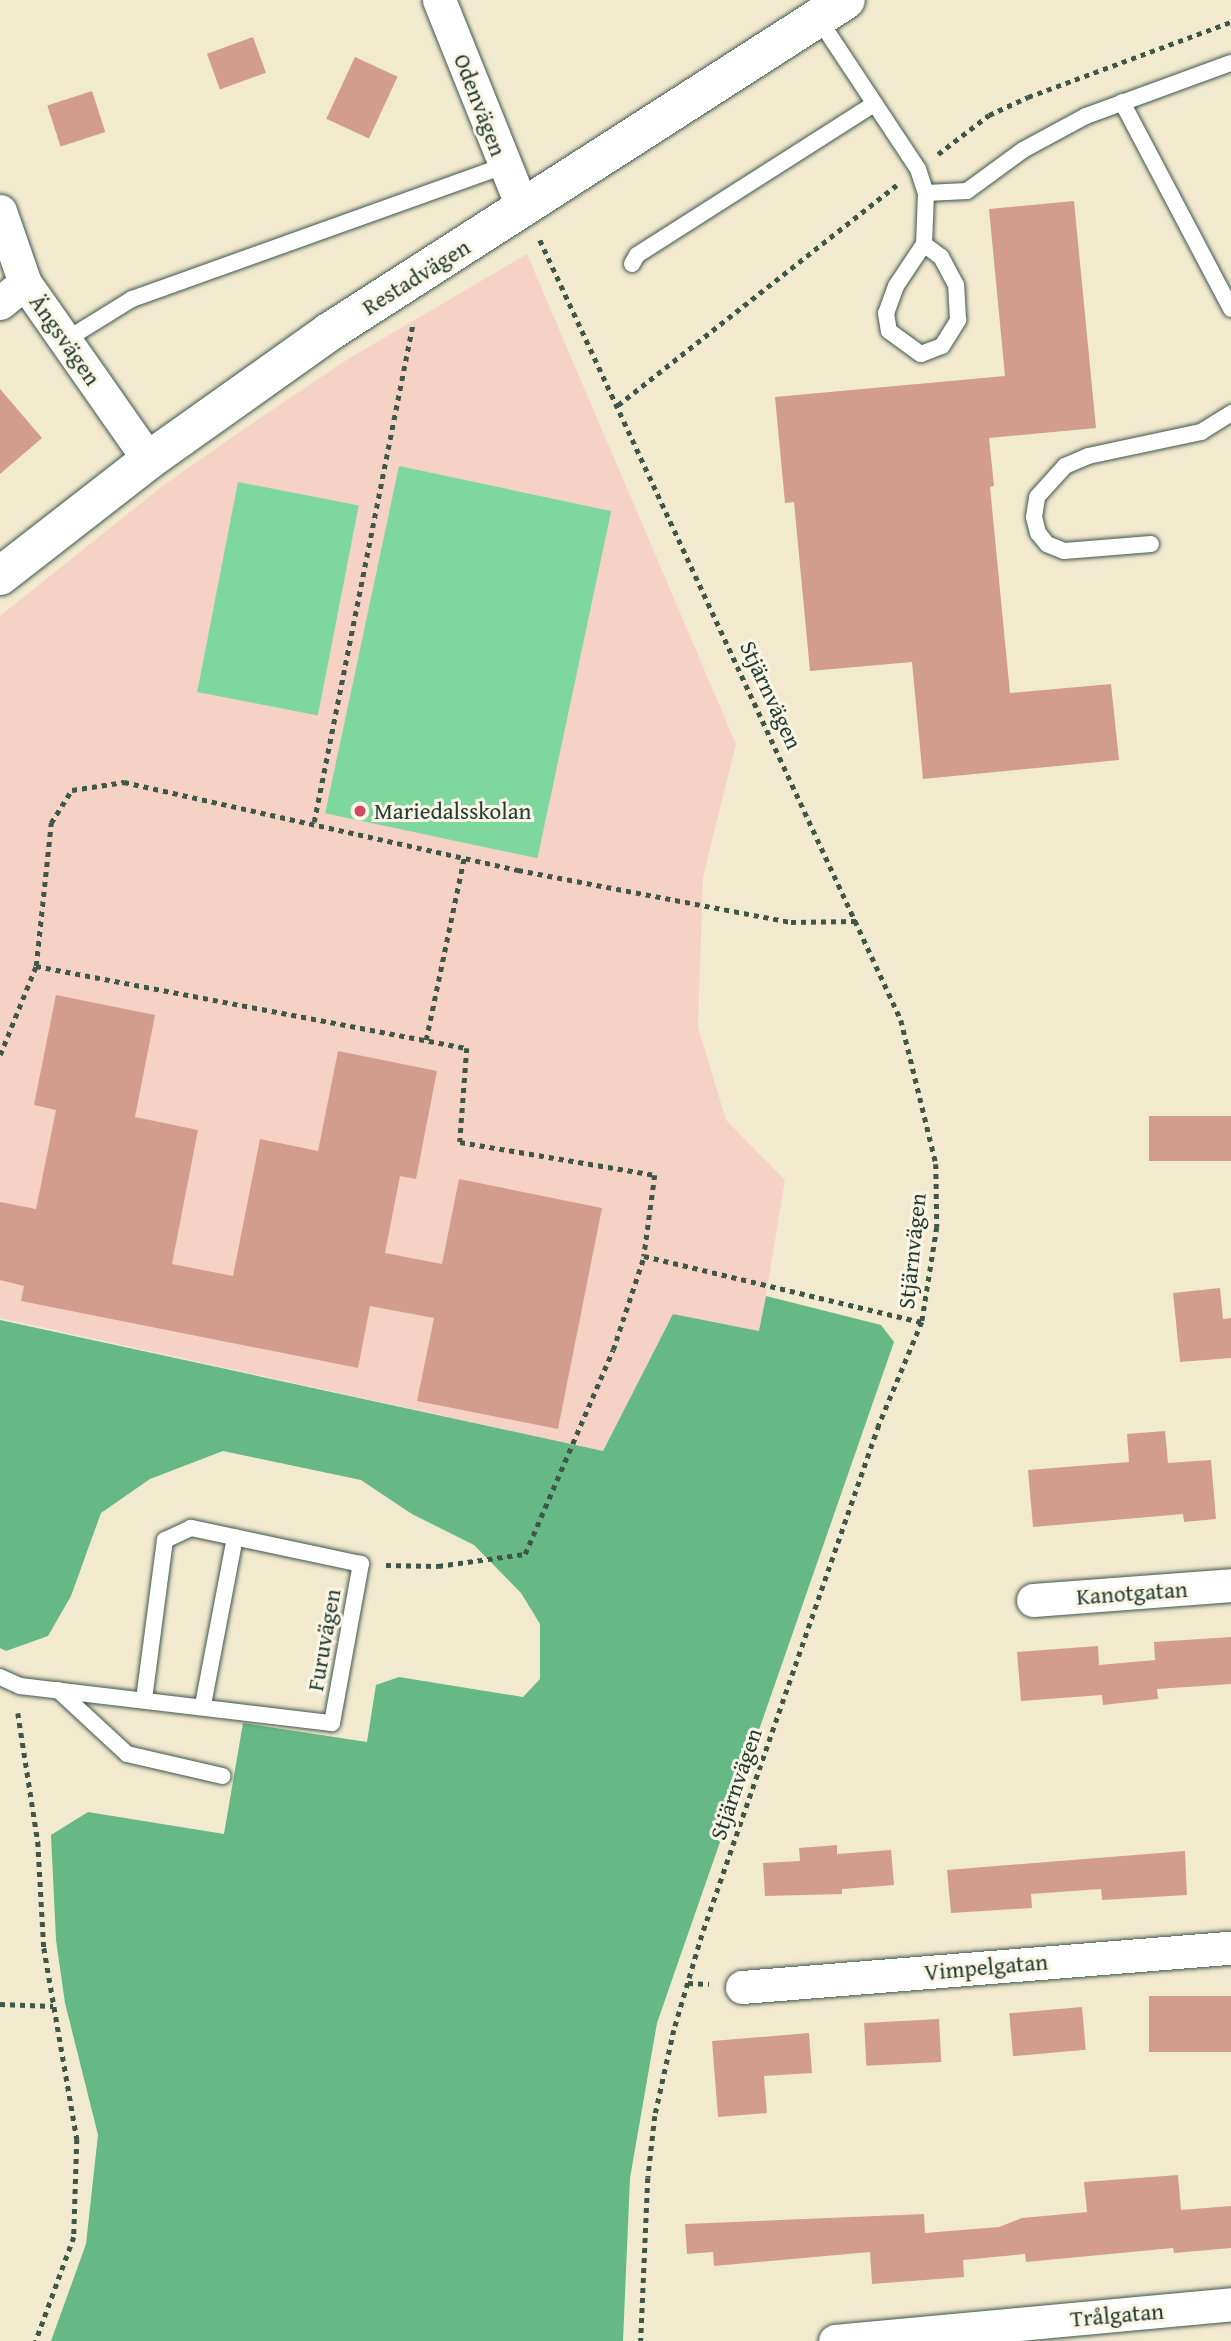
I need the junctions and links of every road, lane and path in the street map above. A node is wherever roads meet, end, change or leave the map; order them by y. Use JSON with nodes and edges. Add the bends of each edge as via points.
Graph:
{"nodes":[{"id":1,"x":439,"y":0,"type":"edge"},
{"id":2,"x":832,"y":9,"type":"edge"},
{"id":3,"x":1231,"y":63,"type":"edge"},
{"id":4,"x":1122,"y":102,"type":"junction"},
{"id":5,"x":874,"y":104,"type":"junction"},
{"id":6,"x":504,"y":166,"type":"junction"},
{"id":7,"x":926,"y":193,"type":"junction"},
{"id":8,"x":523,"y":209,"type":"junction"},
{"id":9,"x":0,"y":211,"type":"edge"},
{"id":10,"x":924,"y":244,"type":"junction"},
{"id":11,"x":632,"y":264,"type":"dead end"},
{"id":12,"x":12,"y":293,"type":"edge"},
{"id":13,"x":1231,"y":309,"type":"edge"},
{"id":14,"x":414,"y":321,"type":"dead end"},
{"id":15,"x":64,"y":341,"type":"junction"},
{"id":16,"x":1231,"y":413,"type":"edge"},
{"id":17,"x":149,"y":460,"type":"junction"},
{"id":18,"x":1151,"y":544,"type":"dead end"},
{"id":19,"x":0,"y":576,"type":"edge"},
{"id":20,"x":314,"y":822,"type":"junction"},
{"id":21,"x":464,"y":858,"type":"junction"},
{"id":22,"x":856,"y":921,"type":"junction"},
{"id":23,"x":36,"y":966,"type":"junction"},
{"id":24,"x":426,"y":1040,"type":"junction"},
{"id":25,"x":0,"y":1055,"type":"edge"},
{"id":26,"x":644,"y":1256,"type":"junction"},
{"id":27,"x":922,"y":1322,"type":"junction"},
{"id":28,"x":234,"y":1537,"type":"junction"},
{"id":29,"x":361,"y":1564,"type":"junction"},
{"id":30,"x":1231,"y":1585,"type":"edge"},
{"id":31,"x":1033,"y":1600,"type":"dead end"},
{"id":32,"x":0,"y":1677,"type":"edge"},
{"id":33,"x":58,"y":1690,"type":"junction"},
{"id":34,"x":144,"y":1699,"type":"junction"},
{"id":35,"x":204,"y":1705,"type":"junction"},
{"id":36,"x":18,"y":1708,"type":"dead end"},
{"id":37,"x":222,"y":1776,"type":"dead end"},
{"id":38,"x":1231,"y":1948,"type":"edge"},
{"id":39,"x":742,"y":1986,"type":"dead end"},
{"id":40,"x":0,"y":2004,"type":"edge"},
{"id":41,"x":52,"y":2006,"type":"junction"},
{"id":42,"x":1231,"y":2304,"type":"edge"},
{"id":43,"x":36,"y":2341,"type":"edge"},
{"id":44,"x":641,"y":2341,"type":"edge"},
{"id":45,"x":835,"y":2341,"type":"edge"}],
"edges":[{"from":1,"to":6,"type":"street","name":"Odenvägen"},
{"from":2,"to":5,"type":"lane"},
{"from":2,"to":8,"type":"street","name":"Restadvägen"},
{"from":3,"to":4,"type":"lane"},
{"from":4,"to":7,"type":"lane","via":[[1042,139],[967,191]]},
{"from":4,"to":13,"type":"lane"},
{"from":5,"to":7,"type":"lane","via":[[918,169]]},
{"from":5,"to":11,"type":"lane","via":[[638,255]]},
{"from":6,"to":8,"type":"street","name":"Odenvägen"},
{"from":6,"to":15,"type":"lane","via":[[132,299]]},
{"from":7,"to":10,"type":"lane"},
{"from":8,"to":17,"type":"street","name":"Restadvägen","via":[[329,332]]},
{"from":8,"to":22,"type":"path","name":"Stjärnvägen","via":[[565,289]]},
{"from":9,"to":12,"type":"street","name":"Ängsvägen"},
{"from":10,"to":10,"type":"lane","via":[[896,286],[886,313],[890,331],[921,354],[942,346],[958,320],[956,285],[941,257]]},
{"from":12,"to":15,"type":"street","name":"Ängsvägen"},
{"from":14,"to":20,"type":"path"},
{"from":15,"to":17,"type":"street","name":"Ängsvägen"},
{"from":16,"to":18,"type":"lane","via":[[1202,432],[1088,456],[1065,466],[1037,497],[1034,517],[1047,544],[1064,551]]},
{"from":17,"to":19,"type":"street","name":"Restadvägen"},
{"from":20,"to":21,"type":"path"},
{"from":20,"to":23,"type":"path","via":[[124,782],[72,790],[51,823]]},
{"from":21,"to":22,"type":"path","via":[[790,922]]},
{"from":21,"to":24,"type":"path"},
{"from":22,"to":27,"type":"path","name":"Stjärnvägen","via":[[901,1020],[936,1164],[937,1227]]},
{"from":23,"to":24,"type":"path"},
{"from":23,"to":25,"type":"path"},
{"from":24,"to":26,"type":"path","via":[[467,1048],[460,1142],[655,1175]]},
{"from":26,"to":27,"type":"path"},
{"from":26,"to":29,"type":"path","via":[[613,1350],[525,1554],[438,1566]]},
{"from":27,"to":44,"type":"path","name":"Stjärnvägen","via":[[875,1437],[702,1936],[674,2030],[655,2116],[648,2178]]},
{"from":28,"to":29,"type":"lane","name":"Furuvägen"},
{"from":28,"to":34,"type":"lane","name":"Furuvägen","via":[[191,1528],[165,1540]]},
{"from":28,"to":35,"type":"lane"},
{"from":29,"to":35,"type":"lane","name":"Furuvägen","via":[[332,1723]]},
{"from":30,"to":31,"type":"street","name":"Kanotgatan"},
{"from":32,"to":33,"type":"lane","name":"Furuvägen","via":[[20,1686]]},
{"from":33,"to":34,"type":"lane","name":"Furuvägen"},
{"from":33,"to":37,"type":"lane","via":[[127,1754]]},
{"from":34,"to":35,"type":"lane","name":"Furuvägen"},
{"from":36,"to":41,"type":"path","via":[[38,1842]]},
{"from":38,"to":39,"type":"street","name":"Vimpelgatan"},
{"from":40,"to":41,"type":"path"},
{"from":41,"to":43,"type":"path","via":[[77,2139],[74,2237]]},
{"from":42,"to":45,"type":"street","name":"Trålgatan"}]}
